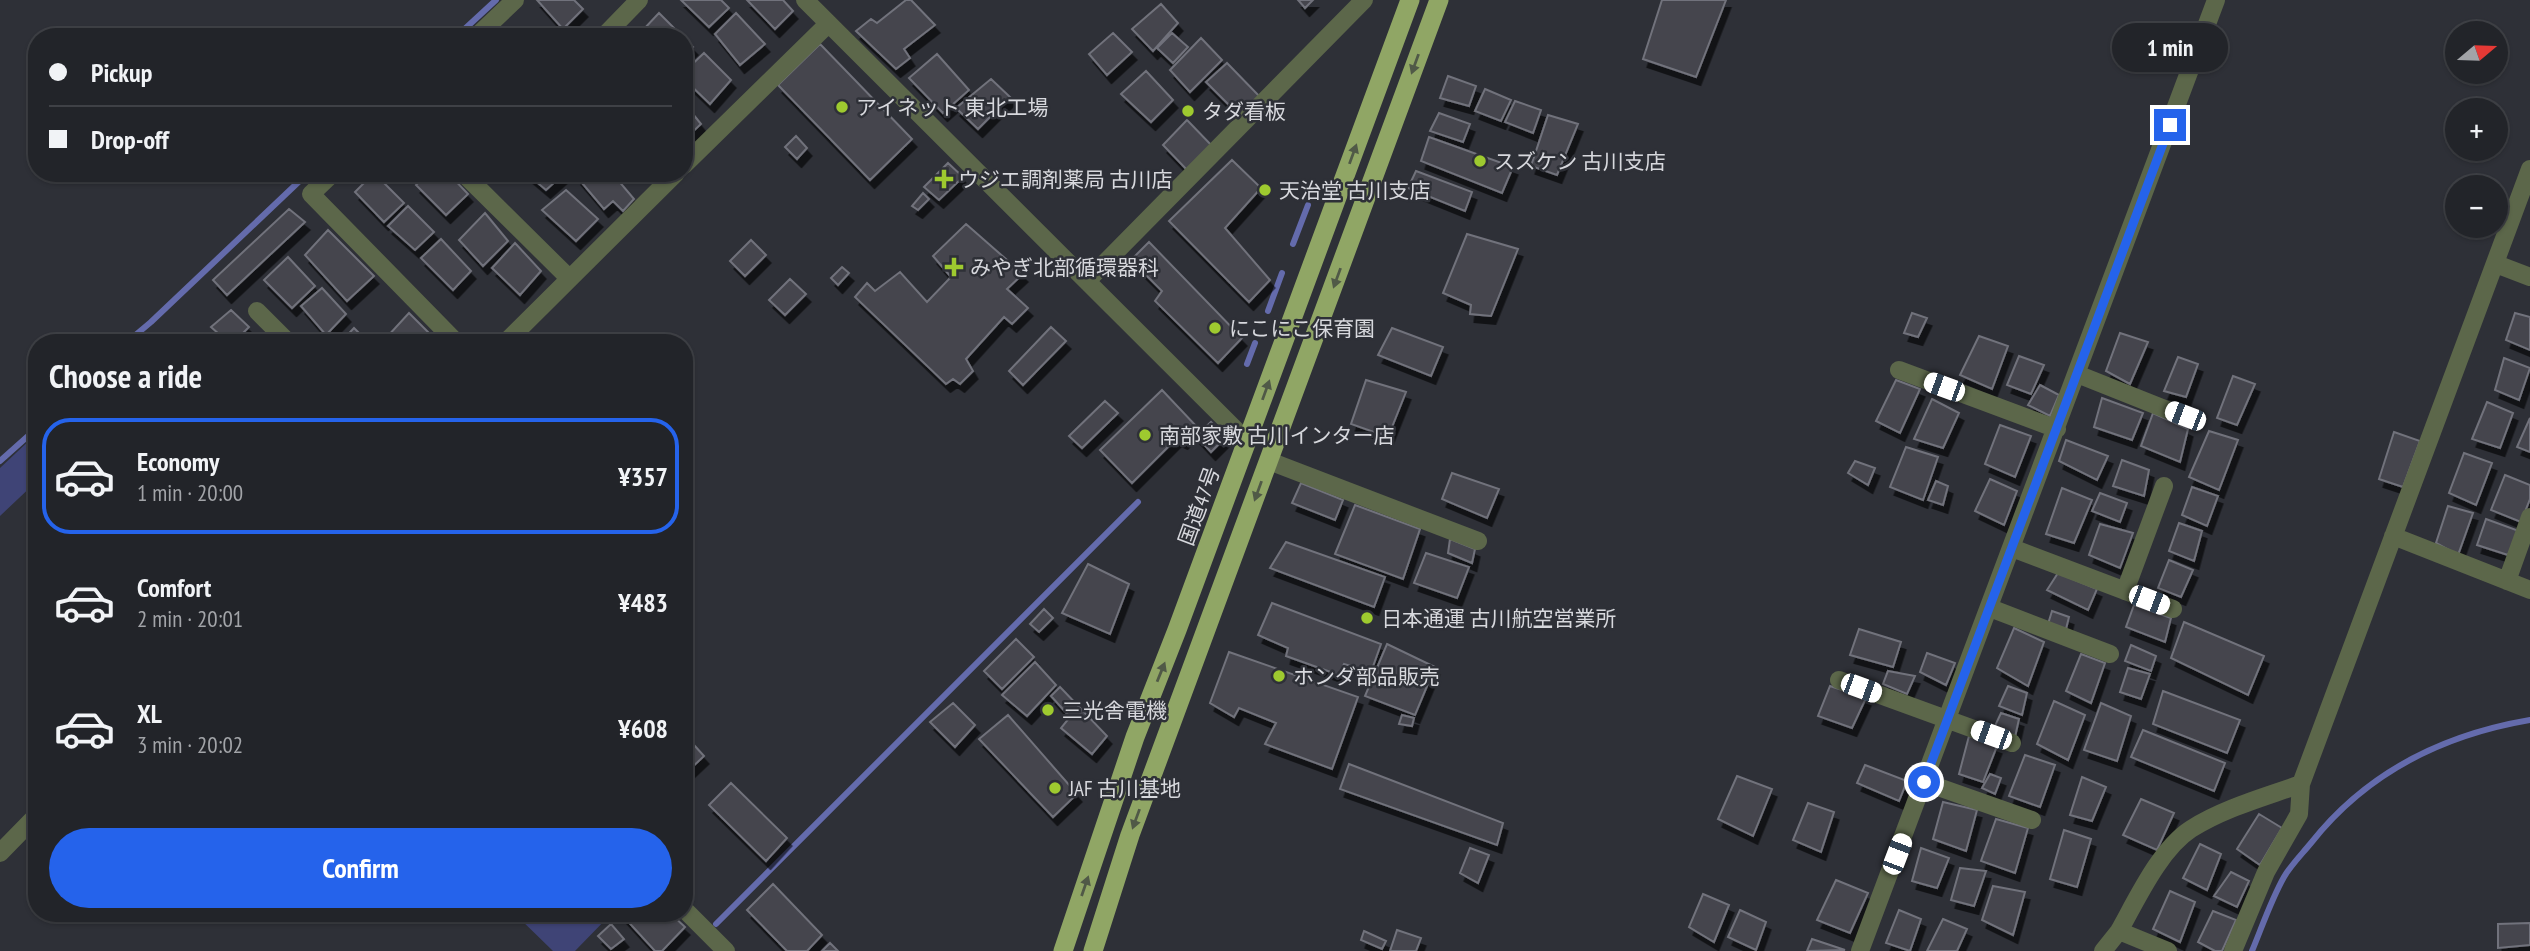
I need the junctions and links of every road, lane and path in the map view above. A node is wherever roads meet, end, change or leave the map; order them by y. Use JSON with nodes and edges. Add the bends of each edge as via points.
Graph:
{"nodes":[{"id":1,"x":515,"y":0,"type":"edge"},
{"id":2,"x":639,"y":0,"type":"edge"},
{"id":3,"x":805,"y":0,"type":"edge"},
{"id":4,"x":1364,"y":0,"type":"edge"},
{"id":5,"x":1410,"y":0,"type":"edge"},
{"id":6,"x":1438,"y":0,"type":"edge"},
{"id":7,"x":2217,"y":0,"type":"edge"},
{"id":8,"x":828,"y":24,"type":"junction"},
{"id":9,"x":485,"y":28,"type":"edge"},
{"id":10,"x":612,"y":28,"type":"edge"},
{"id":11,"x":693,"y":156,"type":"edge"},
{"id":12,"x":2530,"y":169,"type":"edge"},
{"id":13,"x":324,"y":182,"type":"edge"},
{"id":14,"x":473,"y":182,"type":"edge"},
{"id":15,"x":667,"y":182,"type":"edge"},
{"id":16,"x":2496,"y":264,"type":"junction"},
{"id":17,"x":2530,"y":277,"type":"edge"},
{"id":18,"x":569,"y":278,"type":"junction"},
{"id":19,"x":1087,"y":281,"type":"junction"},
{"id":20,"x":257,"y":311,"type":"dead end"},
{"id":21,"x":280,"y":334,"type":"edge"},
{"id":22,"x":448,"y":334,"type":"edge"},
{"id":23,"x":514,"y":334,"type":"edge"},
{"id":24,"x":1899,"y":370,"type":"dead end"},
{"id":25,"x":2077,"y":374,"type":"junction"},
{"id":26,"x":2185,"y":416,"type":"dead end"},
{"id":27,"x":2057,"y":429,"type":"junction"},
{"id":28,"x":1247,"y":441,"type":"junction"},
{"id":29,"x":1269,"y":461,"type":"junction"},
{"id":30,"x":2164,"y":486,"type":"dead end"},
{"id":31,"x":2530,"y":517,"type":"edge"},
{"id":32,"x":2393,"y":536,"type":"junction"},
{"id":33,"x":1478,"y":541,"type":"dead end"},
{"id":34,"x":2012,"y":548,"type":"junction"},
{"id":35,"x":2507,"y":581,"type":"junction"},
{"id":36,"x":2125,"y":590,"type":"junction"},
{"id":37,"x":2530,"y":590,"type":"edge"},
{"id":38,"x":1990,"y":608,"type":"junction"},
{"id":39,"x":2173,"y":609,"type":"dead end"},
{"id":40,"x":2110,"y":654,"type":"dead end"},
{"id":41,"x":1839,"y":680,"type":"dead end"},
{"id":42,"x":1948,"y":719,"type":"junction"},
{"id":43,"x":2012,"y":743,"type":"dead end"},
{"id":44,"x":1924,"y":782,"type":"junction"},
{"id":45,"x":2301,"y":784,"type":"junction"},
{"id":46,"x":2032,"y":820,"type":"dead end"},
{"id":47,"x":28,"y":824,"type":"edge"},
{"id":48,"x":0,"y":853,"type":"edge"},
{"id":49,"x":693,"y":918,"type":"edge"},
{"id":50,"x":2119,"y":931,"type":"junction"},
{"id":51,"x":726,"y":951,"type":"edge"},
{"id":52,"x":1063,"y":951,"type":"edge"},
{"id":53,"x":1093,"y":951,"type":"edge"},
{"id":54,"x":1860,"y":951,"type":"edge"},
{"id":55,"x":2103,"y":951,"type":"edge"},
{"id":56,"x":2168,"y":951,"type":"edge"},
{"id":57,"x":2233,"y":951,"type":"edge"}],
"edges":[{"from":1,"to":9,"type":"street"},
{"from":2,"to":10,"type":"street"},
{"from":3,"to":8,"type":"street"},
{"from":4,"to":19,"type":"street"},
{"from":28,"to":5,"type":"highway","name":"国道47号","one_way":true},
{"from":6,"to":29,"type":"highway","one_way":true},
{"from":7,"to":25,"type":"street"},
{"from":8,"to":11,"type":"street"},
{"from":8,"to":19,"type":"street"},
{"from":12,"to":16,"type":"street"},
{"from":13,"to":22,"type":"street","via":[[311,194]]},
{"from":14,"to":18,"type":"street"},
{"from":15,"to":18,"type":"street"},
{"from":16,"to":17,"type":"street"},
{"from":16,"to":32,"type":"street"},
{"from":18,"to":23,"type":"street"},
{"from":19,"to":28,"type":"street"},
{"from":20,"to":21,"type":"street"},
{"from":24,"to":27,"type":"street"},
{"from":25,"to":26,"type":"street"},
{"from":25,"to":27,"type":"street"},
{"from":27,"to":34,"type":"street"},
{"from":52,"to":28,"type":"highway","name":"国道47号","one_way":true,"via":[[1135,737]]},
{"from":29,"to":33,"type":"street"},
{"from":29,"to":53,"type":"highway","one_way":true,"via":[[1130,835]]},
{"from":30,"to":36,"type":"street"},
{"from":31,"to":35,"type":"street"},
{"from":32,"to":35,"type":"street"},
{"from":32,"to":45,"type":"street"},
{"from":34,"to":36,"type":"street"},
{"from":34,"to":38,"type":"street"},
{"from":35,"to":37,"type":"street"},
{"from":36,"to":39,"type":"street"},
{"from":38,"to":40,"type":"street"},
{"from":38,"to":42,"type":"street"},
{"from":41,"to":42,"type":"street"},
{"from":42,"to":43,"type":"street"},
{"from":42,"to":44,"type":"street"},
{"from":44,"to":46,"type":"street"},
{"from":44,"to":54,"type":"street"},
{"from":45,"to":50,"type":"street","via":[[2217,815],[2188,831],[2158,863]]},
{"from":45,"to":57,"type":"street","via":[[2299,814],[2266,872]]},
{"from":47,"to":48,"type":"street"},
{"from":49,"to":51,"type":"street"},
{"from":50,"to":55,"type":"street"},
{"from":50,"to":56,"type":"street"}]}
